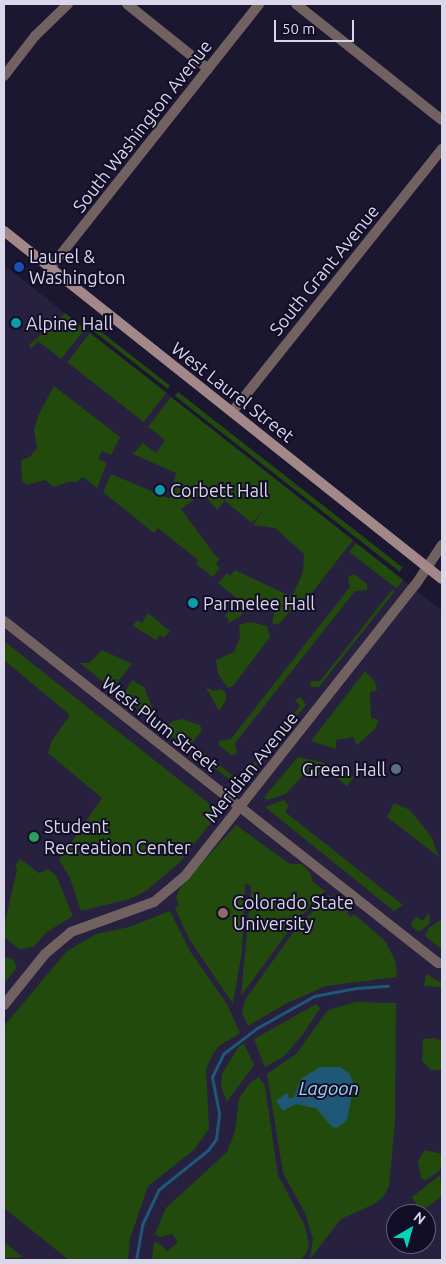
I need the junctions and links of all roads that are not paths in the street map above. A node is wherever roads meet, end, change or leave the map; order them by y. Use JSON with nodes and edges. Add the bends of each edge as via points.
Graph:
{"nodes":[{"id":1,"x":68,"y":4,"type":"edge"},
{"id":2,"x":127,"y":4,"type":"edge"},
{"id":3,"x":259,"y":4,"type":"edge"},
{"id":4,"x":296,"y":4,"type":"edge"},
{"id":5,"x":208,"y":69,"type":"junction"},
{"id":6,"x":4,"y":76,"type":"edge"},
{"id":7,"x":442,"y":120,"type":"edge"},
{"id":8,"x":442,"y":149,"type":"edge"},
{"id":9,"x":4,"y":231,"type":"edge"},
{"id":10,"x":50,"y":268,"type":"junction"},
{"id":11,"x":232,"y":412,"type":"junction"},
{"id":12,"x":442,"y":545,"type":"edge"},
{"id":13,"x":427,"y":567,"type":"junction"},
{"id":14,"x":442,"y":579,"type":"edge"},
{"id":15,"x":4,"y":621,"type":"edge"},
{"id":16,"x":240,"y":807,"type":"junction"},
{"id":17,"x":438,"y":963,"type":"dead end"},
{"id":18,"x":4,"y":1005,"type":"edge"}],
"edges":[{"from":1,"to":6,"type":"street","via":[[35,36]]},
{"from":2,"to":5,"type":"street"},
{"from":3,"to":5,"type":"street","name":"South Washington Avenue"},
{"from":4,"to":7,"type":"street"},
{"from":5,"to":10,"type":"street","name":"South Washington Avenue"},
{"from":8,"to":11,"type":"street","name":"South Grant Avenue"},
{"from":9,"to":10,"type":"main road","name":"West Laurel Street"},
{"from":10,"to":11,"type":"main road","name":"West Laurel Street"},
{"from":11,"to":13,"type":"main road","name":"West Laurel Street"},
{"from":12,"to":13,"type":"street","name":"Meridian Avenue"},
{"from":13,"to":14,"type":"main road","name":"West Laurel Street"},
{"from":13,"to":16,"type":"street","name":"Meridian Avenue"},
{"from":15,"to":16,"type":"street","name":"West Plum Street"},
{"from":16,"to":17,"type":"street","name":"West Plum Street"},
{"from":16,"to":18,"type":"street","name":"Meridian Avenue","via":[[169,892],[138,909],[71,932],[45,954]]}]}
